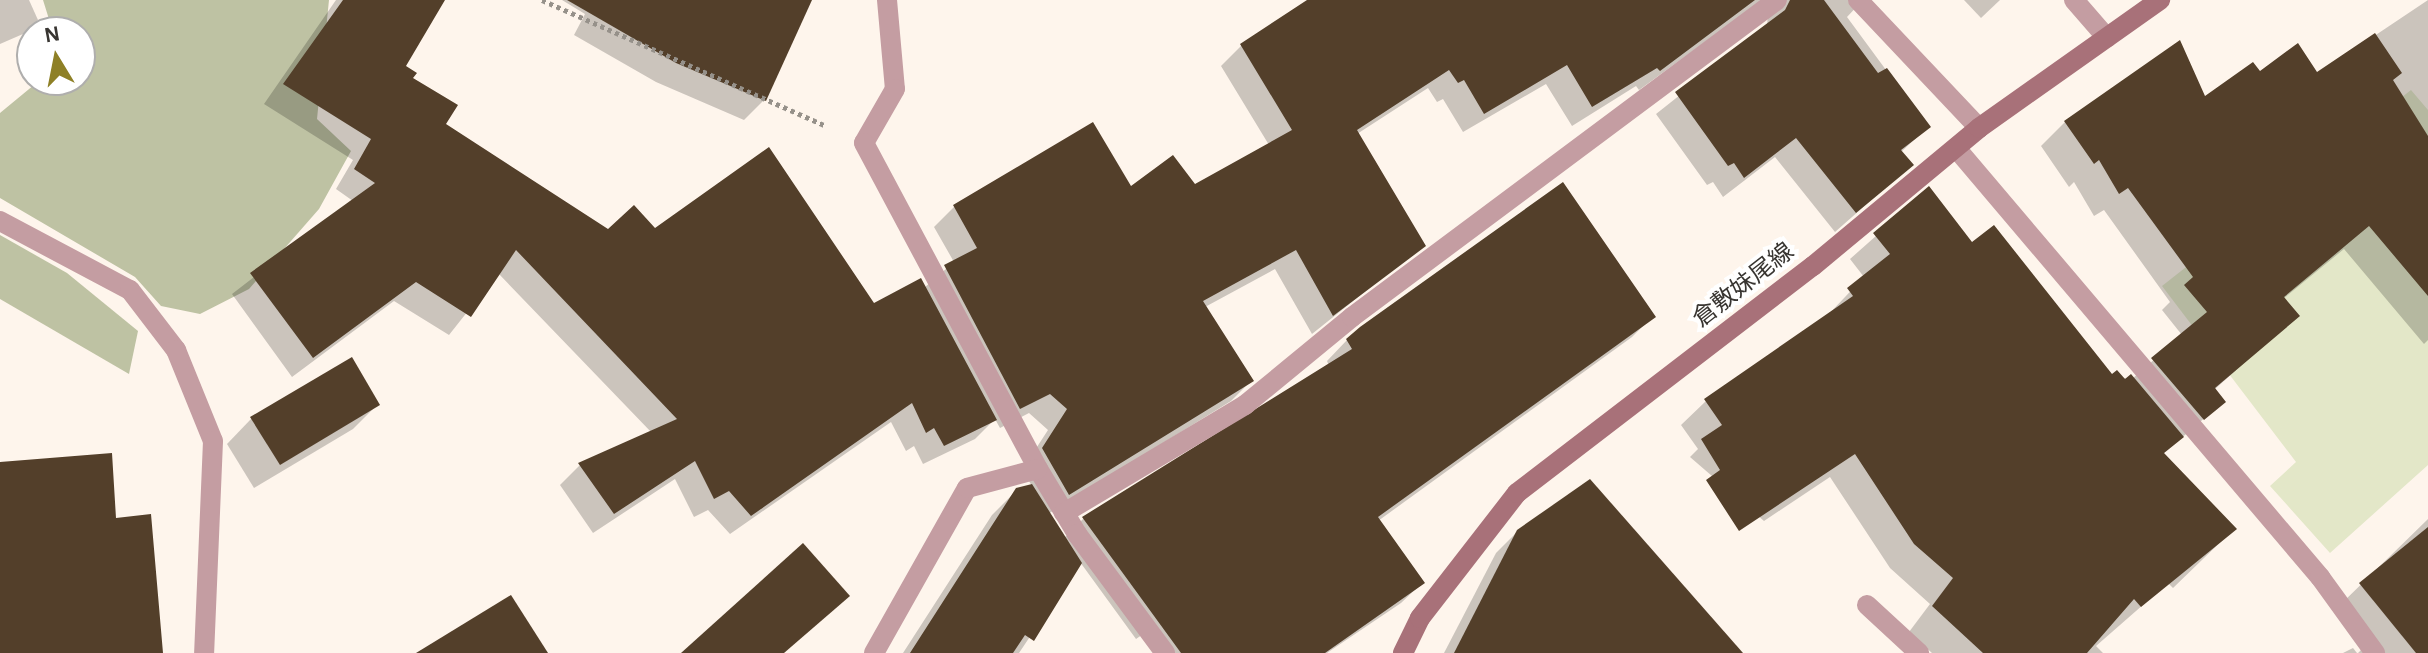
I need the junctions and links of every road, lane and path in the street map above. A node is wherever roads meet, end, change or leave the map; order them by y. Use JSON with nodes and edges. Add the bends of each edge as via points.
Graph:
{"nodes":[{"id":1,"x":542,"y":0,"type":"edge"},
{"id":2,"x":887,"y":0,"type":"edge"},
{"id":3,"x":1777,"y":0,"type":"edge"},
{"id":4,"x":1858,"y":0,"type":"edge"},
{"id":5,"x":2074,"y":0,"type":"edge"},
{"id":6,"x":2160,"y":0,"type":"edge"},
{"id":7,"x":2107,"y":38,"type":"junction"},
{"id":8,"x":1979,"y":128,"type":"junction"},
{"id":9,"x":864,"y":143,"type":"junction"},
{"id":10,"x":1956,"y":148,"type":"junction"},
{"id":11,"x":0,"y":221,"type":"edge"},
{"id":12,"x":1038,"y":469,"type":"junction"},
{"id":13,"x":1064,"y":513,"type":"junction"},
{"id":14,"x":1867,"y":605,"type":"dead end"},
{"id":15,"x":204,"y":653,"type":"edge"},
{"id":16,"x":874,"y":653,"type":"edge"},
{"id":17,"x":1165,"y":653,"type":"edge"},
{"id":18,"x":1403,"y":653,"type":"edge"},
{"id":19,"x":1919,"y":653,"type":"edge"},
{"id":20,"x":2375,"y":653,"type":"edge"}],
"edges":[{"from":1,"to":9,"type":"path"},
{"from":2,"to":9,"type":"street","via":[[895,89]]},
{"from":3,"to":13,"type":"street","via":[[1352,317],[1245,405]]},
{"from":4,"to":8,"type":"street"},
{"from":5,"to":7,"type":"street"},
{"from":6,"to":7,"type":"main road","name":"倉敷妹尾線"},
{"from":7,"to":8,"type":"main road","name":"倉敷妹尾線"},
{"from":8,"to":10,"type":"main road","name":"倉敷妹尾線"},
{"from":9,"to":12,"type":"street"},
{"from":10,"to":18,"type":"main road","name":"倉敷妹尾線","via":[[1813,266],[1517,493],[1420,618]]},
{"from":10,"to":20,"type":"street","via":[[2320,577]]},
{"from":11,"to":15,"type":"street","via":[[130,290],[176,350],[213,441]]},
{"from":12,"to":13,"type":"street"},
{"from":12,"to":16,"type":"street","via":[[967,488]]},
{"from":13,"to":17,"type":"street"},
{"from":14,"to":19,"type":"street"}]}
